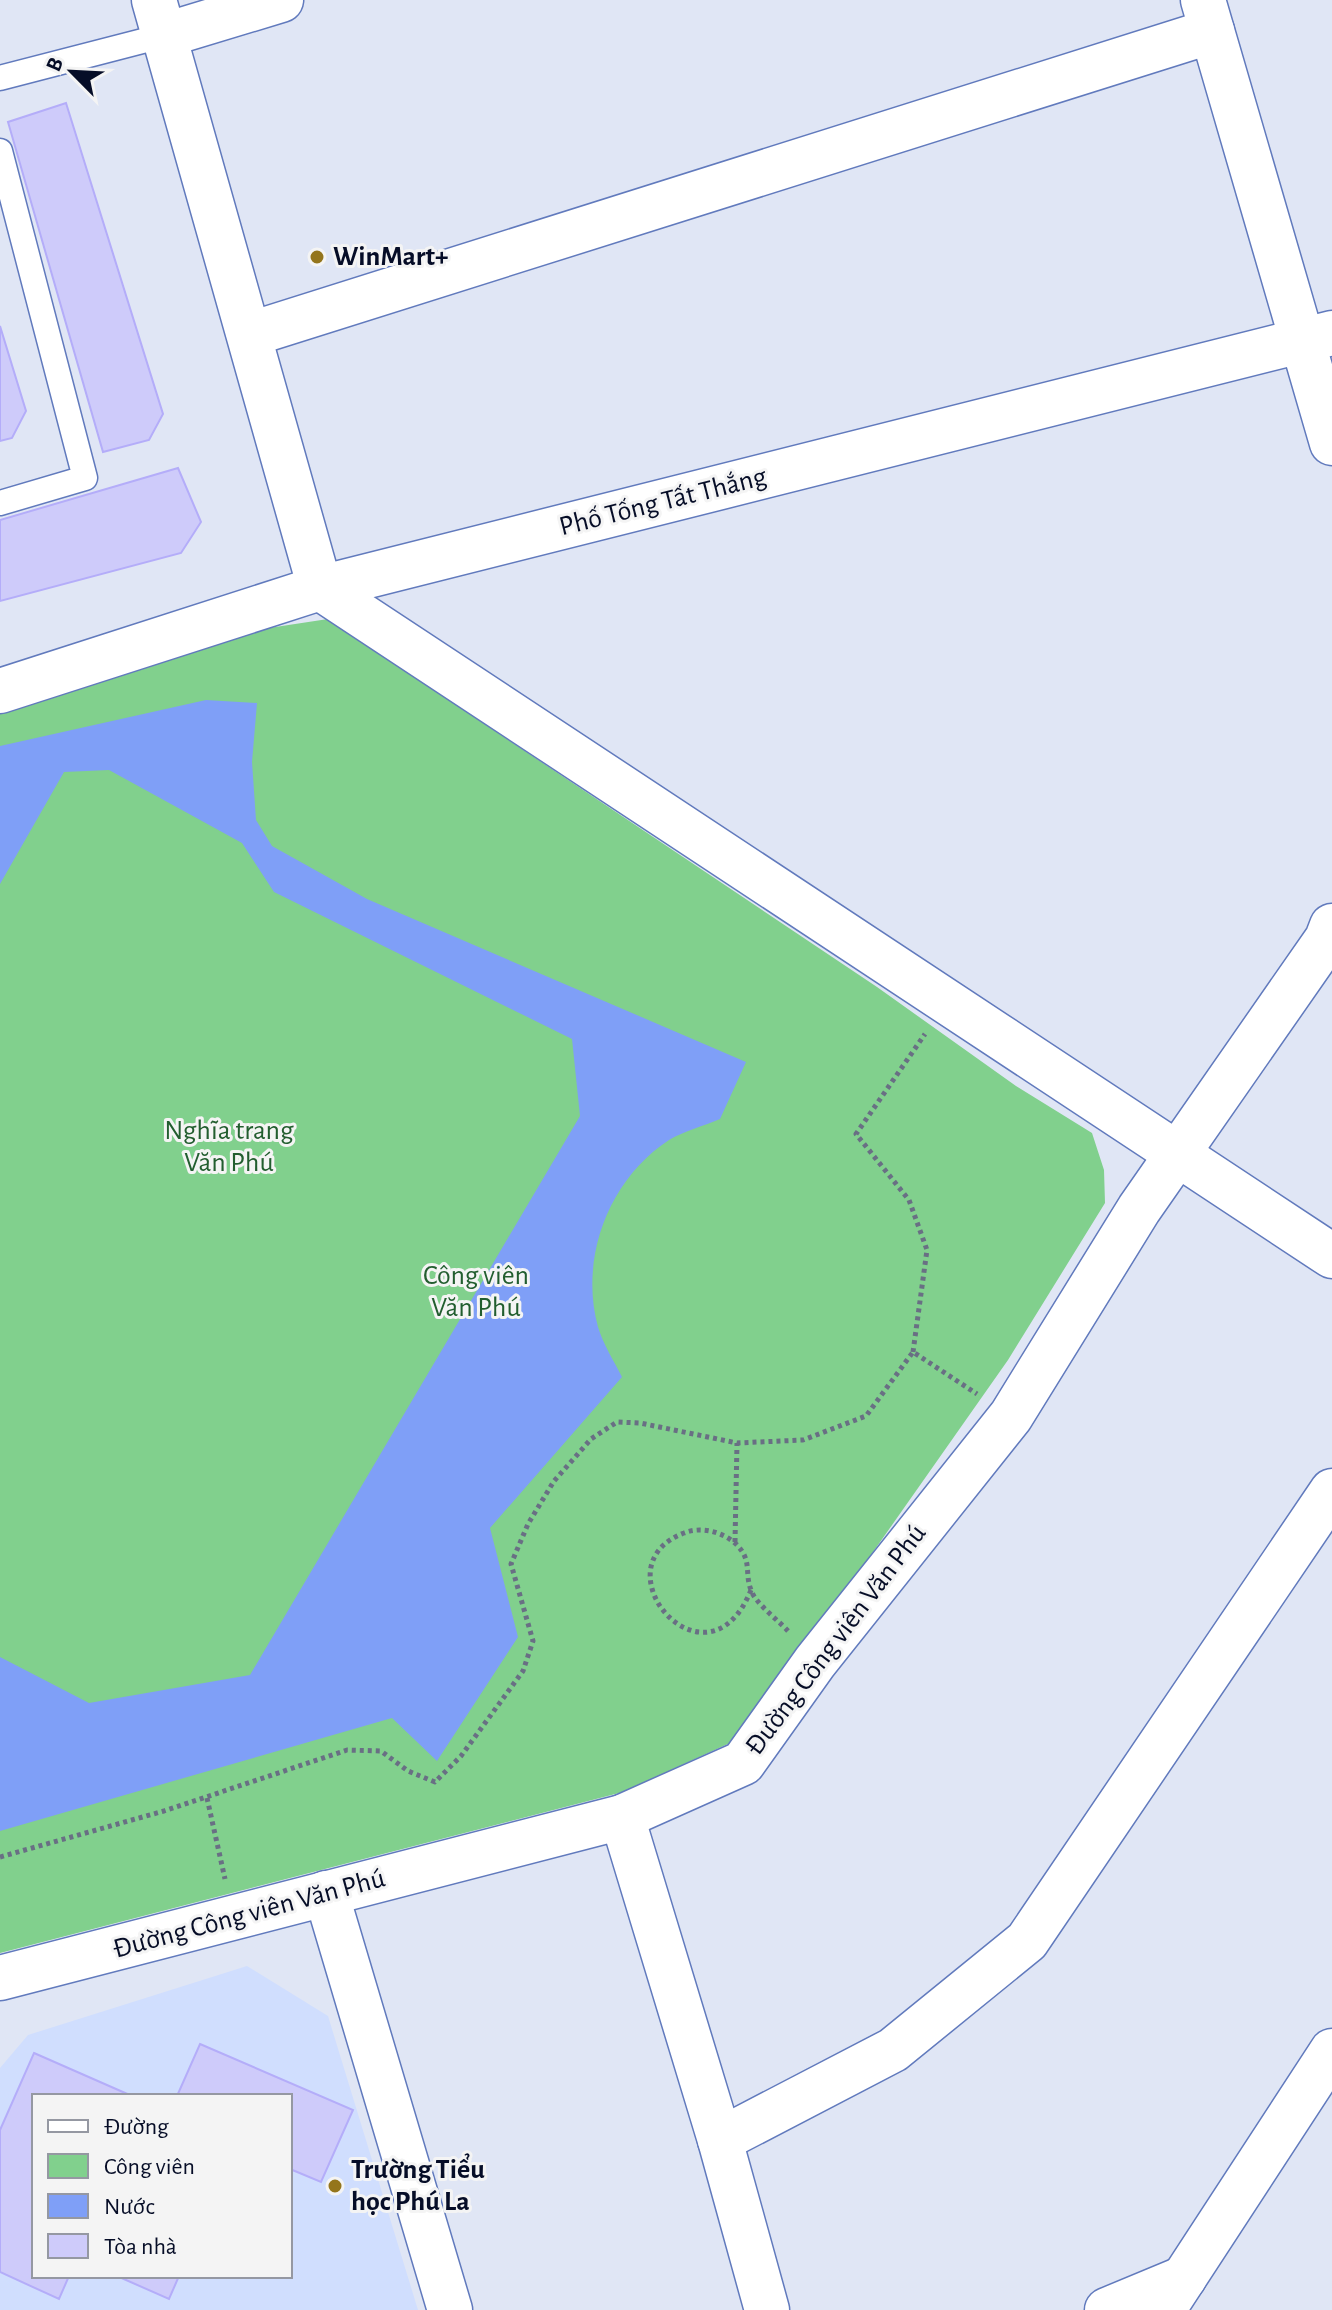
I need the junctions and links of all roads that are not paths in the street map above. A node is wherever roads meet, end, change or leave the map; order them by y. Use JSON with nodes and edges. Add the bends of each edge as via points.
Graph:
{"nodes":[{"id":1,"x":281,"y":0,"type":"edge"},
{"id":2,"x":1207,"y":16,"type":"edge"},
{"id":3,"x":158,"y":18,"type":"edge"},
{"id":4,"x":0,"y":78,"type":"edge"},
{"id":5,"x":0,"y":151,"type":"edge"},
{"id":6,"x":251,"y":334,"type":"junction"},
{"id":7,"x":1317,"y":338,"type":"edge"},
{"id":8,"x":1332,"y":443,"type":"edge"},
{"id":9,"x":0,"y":503,"type":"edge"},
{"id":10,"x":320,"y":588,"type":"junction"},
{"id":11,"x":0,"y":691,"type":"edge"},
{"id":12,"x":1332,"y":926,"type":"edge"},
{"id":13,"x":1177,"y":1156,"type":"junction"},
{"id":14,"x":1332,"y":1256,"type":"edge"},
{"id":15,"x":1332,"y":1491,"type":"edge"},
{"id":16,"x":622,"y":1817,"type":"junction"},
{"id":17,"x":326,"y":1893,"type":"junction"},
{"id":18,"x":0,"y":1978,"type":"edge"},
{"id":19,"x":1332,"y":2051,"type":"edge"},
{"id":20,"x":720,"y":2140,"type":"junction"},
{"id":21,"x":1173,"y":2294,"type":"edge"},
{"id":22,"x":450,"y":2310,"type":"edge"},
{"id":23,"x":767,"y":2310,"type":"edge"},
{"id":24,"x":1107,"y":2310,"type":"edge"}],
"edges":[{"from":1,"to":3,"type":"street"},
{"from":2,"to":6,"type":"street"},
{"from":2,"to":7,"type":"street"},
{"from":3,"to":4,"type":"lane"},
{"from":3,"to":6,"type":"street"},
{"from":5,"to":9,"type":"lane","via":[[85,478]]},
{"from":6,"to":10,"type":"street"},
{"from":7,"to":8,"type":"street"},
{"from":7,"to":10,"type":"street","name":"Phố Tống Tất Thắng"},
{"from":10,"to":11,"type":"street","name":"Phố Tống Tất Thắng"},
{"from":10,"to":13,"type":"street","via":[[949,1000]]},
{"from":12,"to":13,"type":"street","name":"Đường Công viên Văn Phú"},
{"from":13,"to":14,"type":"street"},
{"from":13,"to":16,"type":"street","name":"Đường Công viên Văn Phú","via":[[1011,1416],[815,1662],[743,1763]]},
{"from":15,"to":20,"type":"street","via":[[1027,1941],[893,2050]]},
{"from":16,"to":17,"type":"street","name":"Đường Công viên Văn Phú"},
{"from":16,"to":20,"type":"street"},
{"from":17,"to":18,"type":"street","name":"Đường Công viên Văn Phú"},
{"from":17,"to":22,"type":"street"},
{"from":19,"to":21,"type":"street"},
{"from":20,"to":23,"type":"street"},
{"from":21,"to":24,"type":"street"}]}
